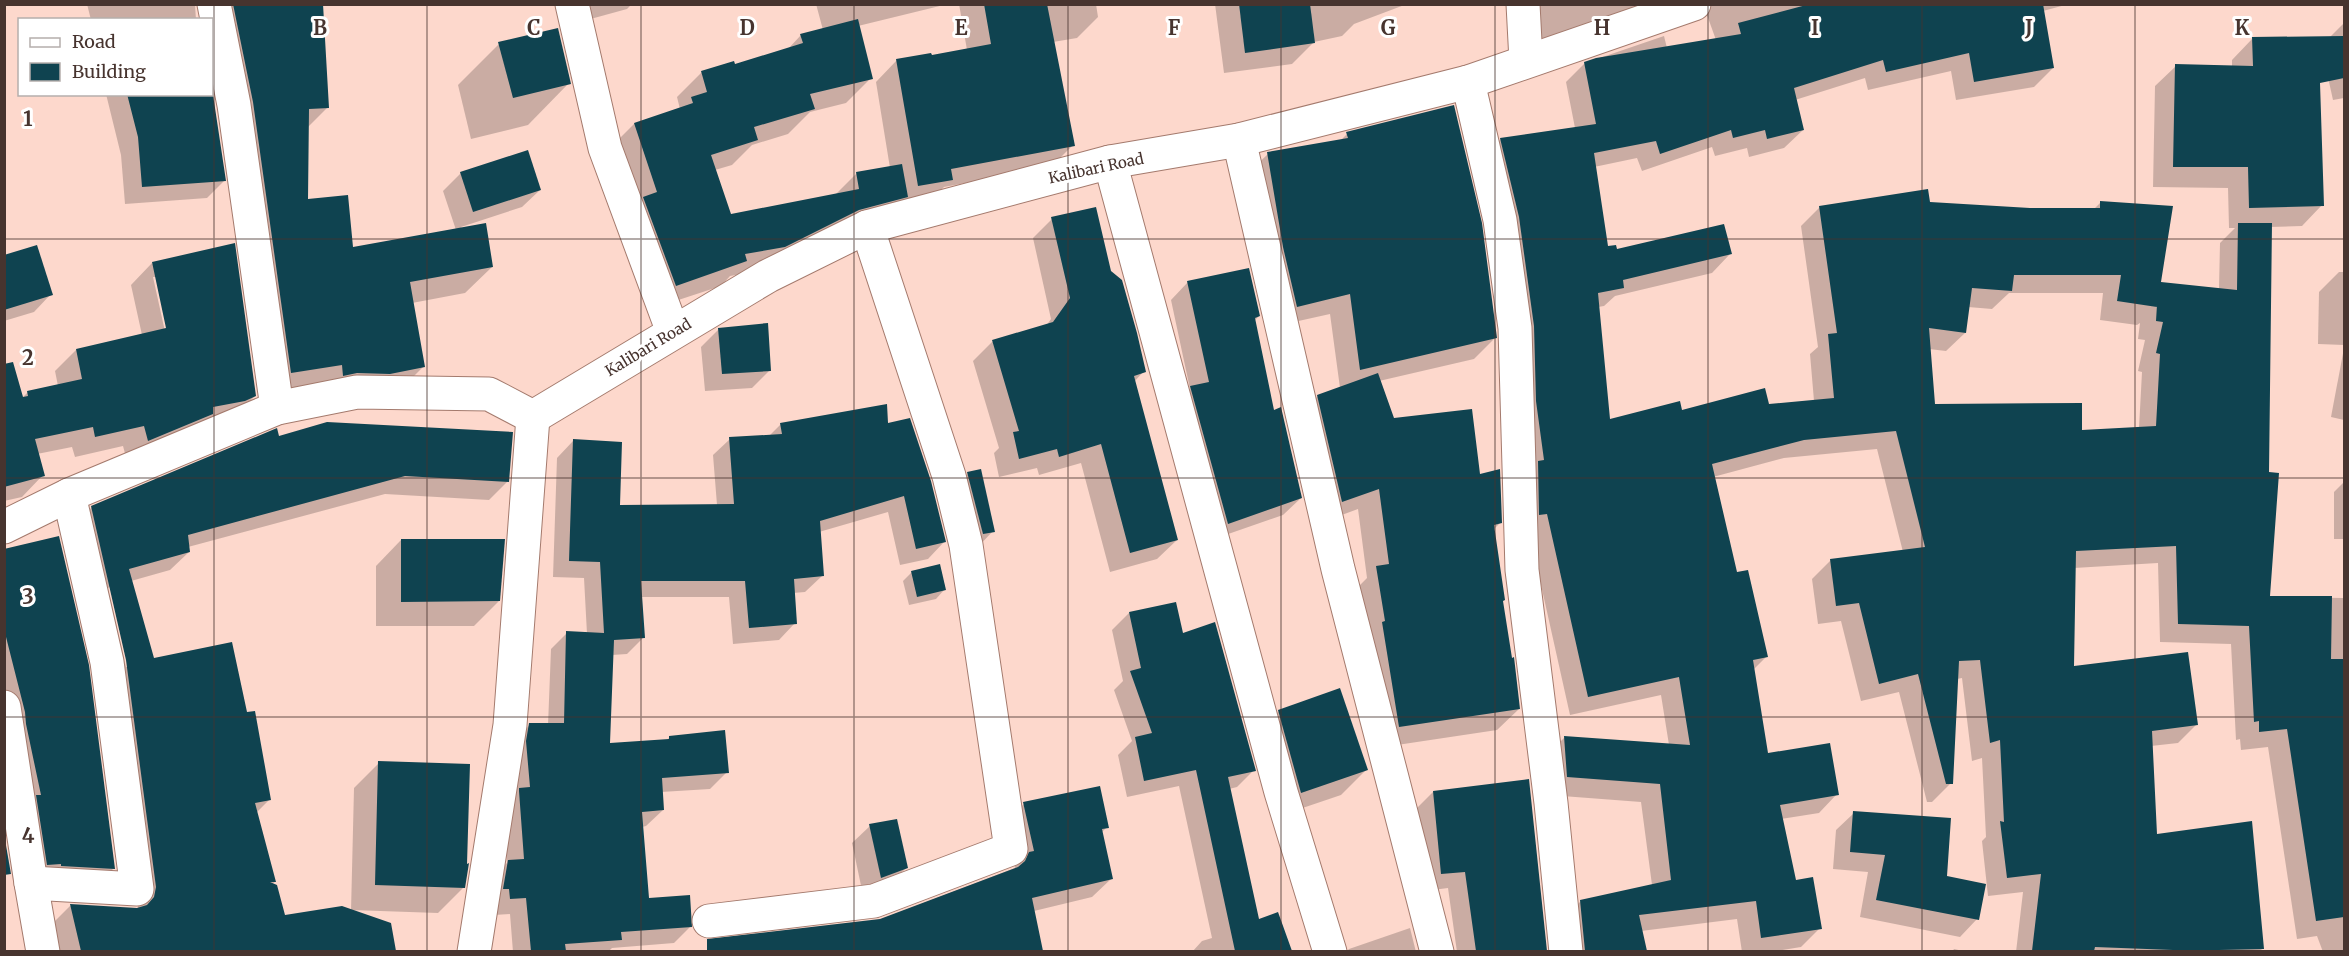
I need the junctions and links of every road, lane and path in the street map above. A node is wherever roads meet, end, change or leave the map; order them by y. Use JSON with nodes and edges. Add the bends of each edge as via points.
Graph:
{"nodes":[{"id":1,"x":214,"y":4,"type":"edge"},
{"id":2,"x":572,"y":4,"type":"edge"},
{"id":3,"x":1523,"y":4,"type":"edge"},
{"id":4,"x":1694,"y":4,"type":"edge"},
{"id":5,"x":1526,"y":61,"type":"junction"},
{"id":6,"x":1468,"y":82,"type":"junction"},
{"id":7,"x":1239,"y":140,"type":"junction"},
{"id":8,"x":1110,"y":162,"type":"junction"},
{"id":9,"x":867,"y":226,"type":"junction"},
{"id":10,"x":673,"y":332,"type":"junction"},
{"id":11,"x":277,"y":408,"type":"junction"},
{"id":12,"x":533,"y":417,"type":"junction"},
{"id":13,"x":69,"y":495,"type":"junction"},
{"id":14,"x":4,"y":527,"type":"edge"},
{"id":15,"x":4,"y":707,"type":"edge"},
{"id":16,"x":32,"y":883,"type":"junction"},
{"id":17,"x":709,"y":921,"type":"dead end"},
{"id":18,"x":43,"y":951,"type":"edge"},
{"id":19,"x":474,"y":951,"type":"edge"},
{"id":20,"x":1330,"y":951,"type":"edge"},
{"id":21,"x":1437,"y":951,"type":"edge"},
{"id":22,"x":1566,"y":951,"type":"edge"}],
"edges":[{"from":1,"to":11,"type":"street","via":[[234,105]]},
{"from":2,"to":10,"type":"street","via":[[605,148]]},
{"from":3,"to":5,"type":"street"},
{"from":4,"to":5,"type":"street","name":"Kalibari Road"},
{"from":5,"to":6,"type":"street","name":"Kalibari Road"},
{"from":6,"to":7,"type":"street","name":"Kalibari Road"},
{"from":6,"to":22,"type":"street","via":[[1500,220],[1515,328],[1522,570]]},
{"from":7,"to":8,"type":"street","name":"Kalibari Road"},
{"from":7,"to":21,"type":"street","via":[[1338,569]]},
{"from":8,"to":9,"type":"street","name":"Kalibari Road"},
{"from":8,"to":20,"type":"street","via":[[1281,792]]},
{"from":9,"to":10,"type":"street","name":"Kalibari Road","via":[[768,276]]},
{"from":9,"to":17,"type":"street","via":[[949,476],[966,545],[1011,849],[874,901]]},
{"from":10,"to":12,"type":"street","name":"Kalibari Road"},
{"from":11,"to":12,"type":"street","via":[[357,392],[489,394]]},
{"from":11,"to":13,"type":"street"},
{"from":12,"to":19,"type":"street","via":[[510,725]]},
{"from":13,"to":14,"type":"street"},
{"from":13,"to":16,"type":"street","via":[[107,662],[137,889]]},
{"from":15,"to":16,"type":"street"},
{"from":16,"to":18,"type":"street"}]}
